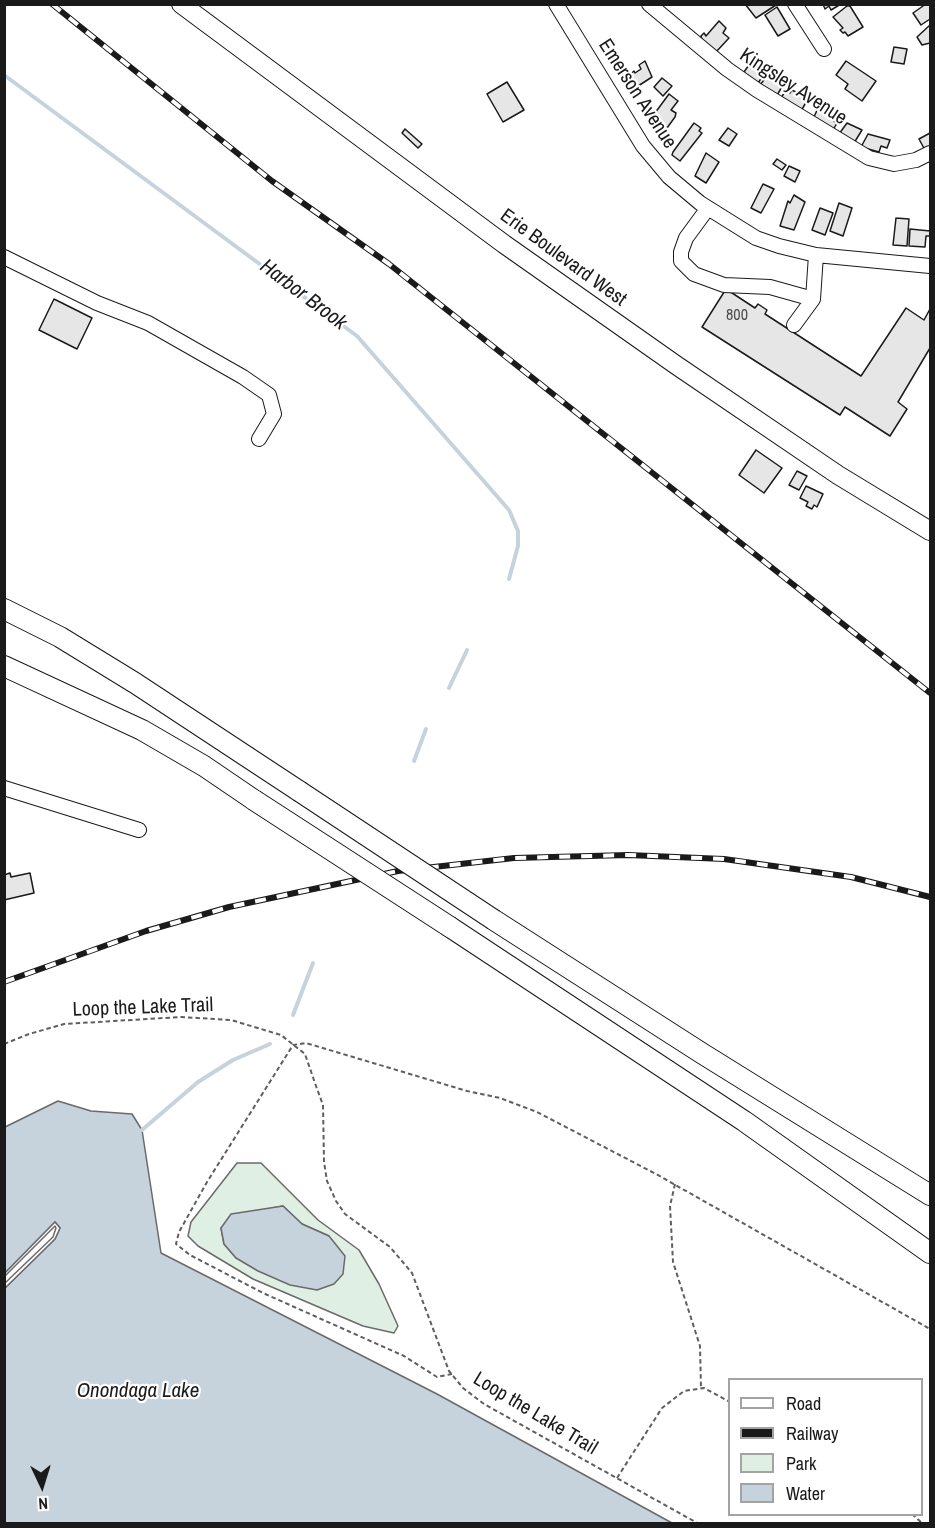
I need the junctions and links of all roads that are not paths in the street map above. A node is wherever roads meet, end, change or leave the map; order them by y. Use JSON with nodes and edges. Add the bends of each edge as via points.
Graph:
{"nodes":[{"id":1,"x":556,"y":4,"type":"edge"},
{"id":2,"x":649,"y":4,"type":"edge"},
{"id":3,"x":795,"y":4,"type":"edge"},
{"id":4,"x":185,"y":6,"type":"edge"},
{"id":5,"x":824,"y":49,"type":"dead end"},
{"id":6,"x":930,"y":153,"type":"edge"},
{"id":7,"x":708,"y":208,"type":"junction"},
{"id":8,"x":816,"y":255,"type":"junction"},
{"id":9,"x":4,"y":257,"type":"edge"},
{"id":10,"x":930,"y":266,"type":"edge"},
{"id":11,"x":813,"y":299,"type":"junction"},
{"id":12,"x":794,"y":325,"type":"dead end"},
{"id":13,"x":259,"y":439,"type":"dead end"},
{"id":14,"x":930,"y":531,"type":"edge"},
{"id":15,"x":4,"y":609,"type":"edge"},
{"id":16,"x":4,"y":666,"type":"edge"},
{"id":17,"x":4,"y":672,"type":"edge"},
{"id":18,"x":51,"y":686,"type":"junction"},
{"id":19,"x":4,"y":788,"type":"edge"},
{"id":20,"x":139,"y":830,"type":"dead end"},
{"id":21,"x":856,"y":1148,"type":"junction"},
{"id":22,"x":930,"y":1182,"type":"edge"},
{"id":23,"x":930,"y":1195,"type":"edge"},
{"id":24,"x":930,"y":1252,"type":"edge"}],
"edges":[{"from":1,"to":7,"type":"street","name":"Emerson Avenue","via":[[643,146],[669,177]]},
{"from":2,"to":6,"type":"street","name":"Kingsley Avenue","via":[[742,79],[869,158],[894,164]]},
{"from":3,"to":5,"type":"street"},
{"from":4,"to":14,"type":"main road","name":"Erie Boulevard West","via":[[504,244],[676,366],[838,475]]},
{"from":7,"to":8,"type":"street","name":"Emerson Avenue","via":[[756,238]]},
{"from":7,"to":11,"type":"street","via":[[686,238],[681,252],[681,261],[694,274],[724,285],[770,287]]},
{"from":8,"to":10,"type":"street","name":"Emerson Avenue"},
{"from":8,"to":11,"type":"street"},
{"from":9,"to":13,"type":"street","via":[[96,303],[148,323],[269,395],[274,414]]},
{"from":11,"to":12,"type":"street"},
{"from":15,"to":21,"type":"highway","bridge":true,"via":[[60,637],[135,683],[494,920]]},
{"from":16,"to":18,"type":"highway"},
{"from":17,"to":18,"type":"highway"},
{"from":18,"to":24,"type":"highway","bridge":true,"via":[[142,730],[204,766],[744,1121]]},
{"from":19,"to":20,"type":"street"},
{"from":21,"to":22,"type":"highway"},
{"from":21,"to":23,"type":"highway"}]}
